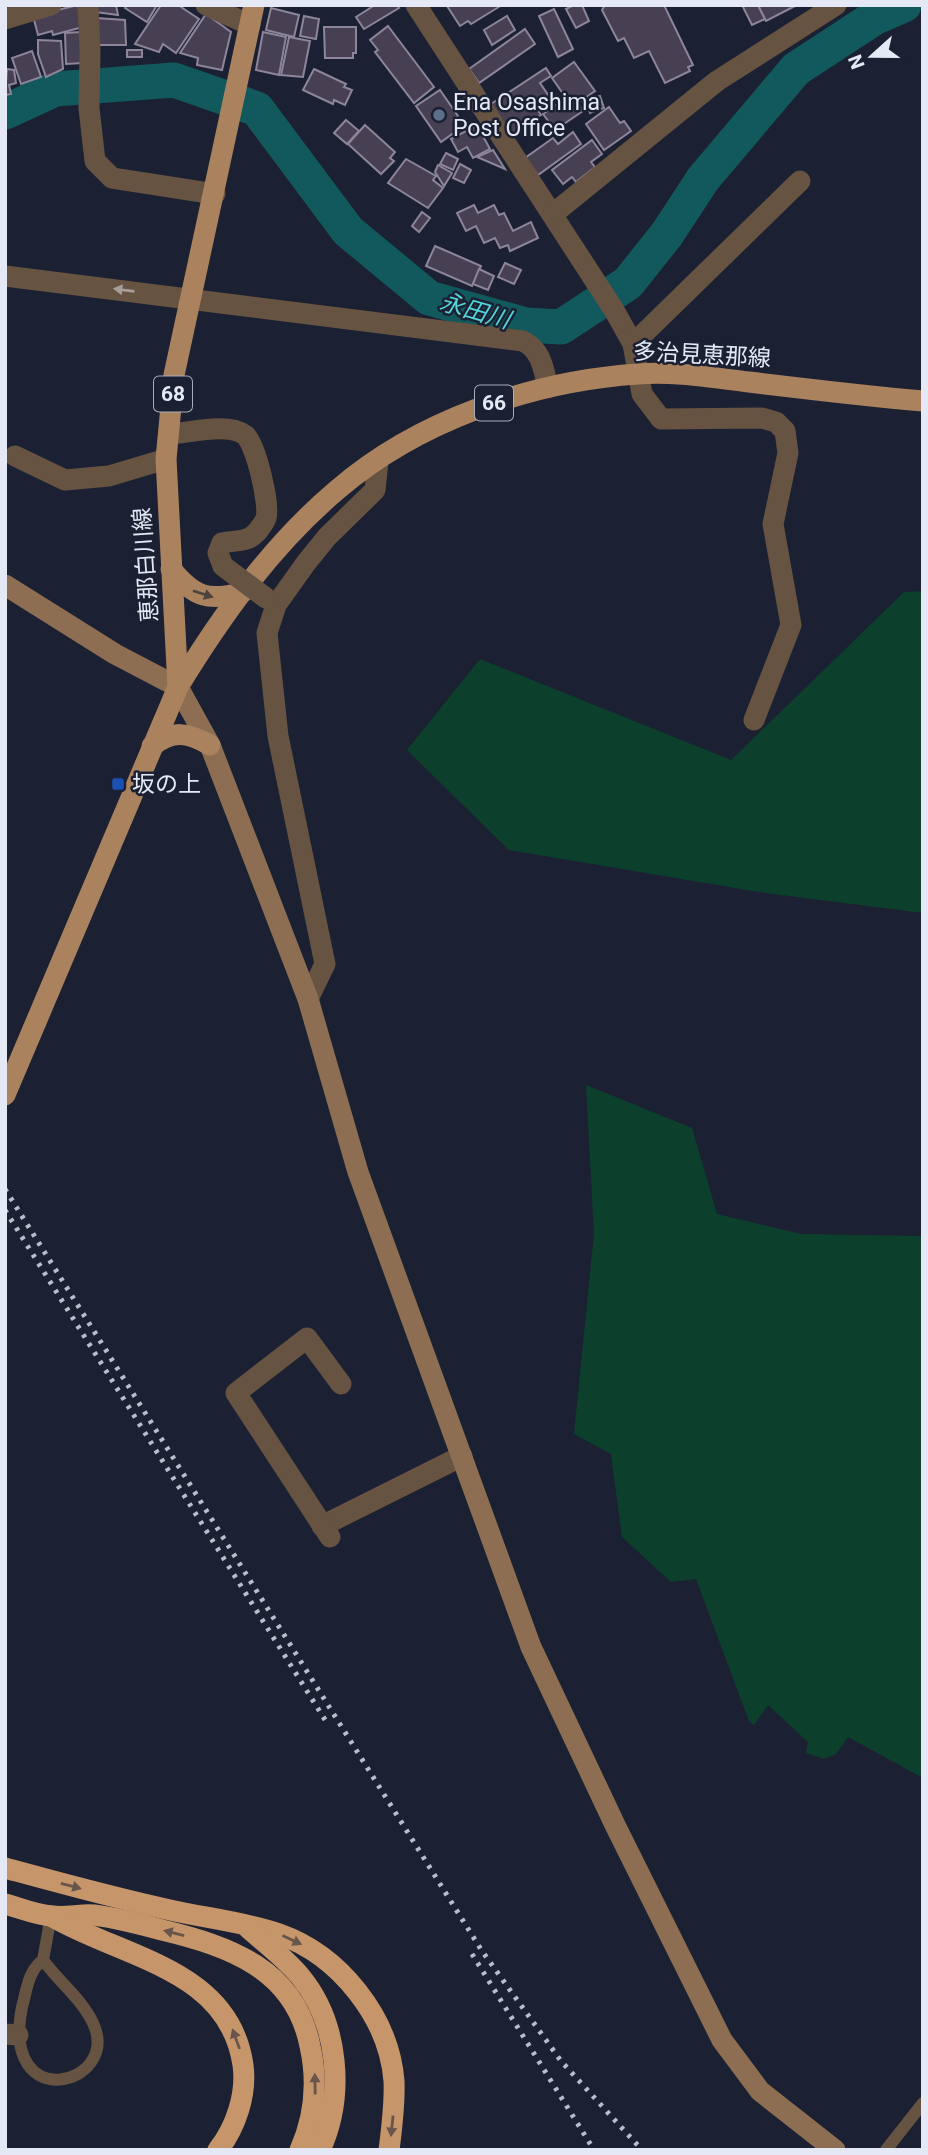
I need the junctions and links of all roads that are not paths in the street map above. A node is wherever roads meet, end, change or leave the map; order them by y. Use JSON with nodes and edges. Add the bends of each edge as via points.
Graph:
{"nodes":[{"id":1,"x":51,"y":5,"type":"edge"},
{"id":2,"x":88,"y":5,"type":"edge"},
{"id":3,"x":206,"y":5,"type":"edge"},
{"id":4,"x":416,"y":5,"type":"edge"},
{"id":5,"x":836,"y":5,"type":"edge"},
{"id":6,"x":252,"y":15,"type":"edge"},
{"id":7,"x":5,"y":19,"type":"edge"},
{"id":8,"x":800,"y":181,"type":"dead end"},
{"id":9,"x":215,"y":194,"type":"junction"},
{"id":10,"x":554,"y":214,"type":"junction"},
{"id":11,"x":5,"y":276,"type":"edge"},
{"id":12,"x":191,"y":298,"type":"junction"},
{"id":13,"x":633,"y":344,"type":"junction"},
{"id":14,"x":640,"y":373,"type":"junction"},
{"id":15,"x":548,"y":387,"type":"junction"},
{"id":16,"x":923,"y":401,"type":"edge"},
{"id":17,"x":170,"y":434,"type":"junction"},
{"id":18,"x":15,"y":456,"type":"dead end"},
{"id":19,"x":166,"y":459,"type":"junction"},
{"id":20,"x":377,"y":462,"type":"junction"},
{"id":21,"x":171,"y":569,"type":"junction"},
{"id":22,"x":5,"y":585,"type":"edge"},
{"id":23,"x":243,"y":592,"type":"junction"},
{"id":24,"x":271,"y":601,"type":"junction"},
{"id":25,"x":178,"y":687,"type":"junction"},
{"id":26,"x":754,"y":720,"type":"dead end"},
{"id":27,"x":210,"y":745,"type":"junction"},
{"id":28,"x":152,"y":746,"type":"junction"},
{"id":29,"x":309,"y":999,"type":"junction"},
{"id":30,"x":5,"y":1096,"type":"edge"},
{"id":31,"x":341,"y":1384,"type":"dead end"},
{"id":32,"x":462,"y":1456,"type":"junction"},
{"id":33,"x":5,"y":1868,"type":"edge"},
{"id":34,"x":5,"y":1904,"type":"edge"},
{"id":35,"x":51,"y":1916,"type":"junction"},
{"id":36,"x":247,"y":1927,"type":"junction"},
{"id":37,"x":43,"y":1960,"type":"junction"},
{"id":38,"x":11,"y":2035,"type":"edge"},
{"id":39,"x":923,"y":2103,"type":"edge"},
{"id":40,"x":218,"y":2150,"type":"edge"},
{"id":41,"x":300,"y":2150,"type":"edge"},
{"id":42,"x":320,"y":2150,"type":"edge"},
{"id":43,"x":390,"y":2150,"type":"edge"},
{"id":44,"x":835,"y":2150,"type":"edge"},
{"id":45,"x":886,"y":2150,"type":"edge"}],
"edges":[{"from":1,"to":7,"type":"street"},
{"from":2,"to":9,"type":"street","via":[[89,108],[95,161],[112,178]]},
{"from":3,"to":6,"type":"street"},
{"from":4,"to":10,"type":"street"},
{"from":5,"to":10,"type":"street","via":[[718,81]]},
{"from":6,"to":9,"type":"main road","name":"恵那白川線","number":"68"},
{"from":8,"to":13,"type":"street"},
{"from":9,"to":12,"type":"main road","name":"恵那白川線","number":"68"},
{"from":10,"to":13,"type":"street"},
{"from":12,"to":11,"type":"street","one_way":true},
{"from":12,"to":15,"type":"street","via":[[523,341],[541,358]]},
{"from":12,"to":17,"type":"main road","name":"恵那白川線","number":"68","via":[[174,375]]},
{"from":13,"to":14,"type":"street"},
{"from":14,"to":15,"type":"main road","name":"多治見恵那線","number":"66"},
{"from":14,"to":16,"type":"main road","name":"多治見恵那線","number":"66"},
{"from":14,"to":26,"type":"street","via":[[642,394],[661,419],[762,418],[785,431],[788,453],[773,524],[791,625]]},
{"from":15,"to":20,"type":"main road","name":"多治見恵那線","number":"66","via":[[491,404],[422,434]]},
{"from":17,"to":19,"type":"main road","name":"恵那白川線","number":"68"},
{"from":17,"to":24,"type":"street","bridge":true,"via":[[235,431],[246,436],[262,479],[266,518],[256,533],[245,541],[222,543],[218,553],[223,566]]},
{"from":18,"to":19,"type":"street","via":[[65,480],[109,476]]},
{"from":19,"to":21,"type":"main road","name":"恵那白川線","number":"68"},
{"from":20,"to":23,"type":"main road","name":"多治見恵那線","number":"66","via":[[338,489],[296,529]]},
{"from":20,"to":24,"type":"street","via":[[375,490]]},
{"from":21,"to":23,"type":"main road","one_way":true,"via":[[184,584],[207,597]]},
{"from":21,"to":25,"type":"main road","name":"恵那白川線","number":"68"},
{"from":22,"to":25,"type":"street","via":[[115,654]]},
{"from":23,"to":25,"type":"main road","name":"多治見恵那線","number":"66"},
{"from":24,"to":29,"type":"street","via":[[267,633],[278,736],[325,964]]},
{"from":25,"to":27,"type":"street"},
{"from":25,"to":28,"type":"main road","name":"恵那白川線","number":"68"},
{"from":27,"to":28,"type":"main road","via":[[190,734],[176,733]]},
{"from":27,"to":29,"type":"street"},
{"from":28,"to":30,"type":"main road","name":"恵那白川線","number":"68"},
{"from":29,"to":32,"type":"street","via":[[358,1172]]},
{"from":31,"to":32,"type":"street","via":[[307,1338],[236,1393],[326,1532]]},
{"from":32,"to":44,"type":"street","via":[[531,1647],[722,2039],[760,2091]]},
{"from":33,"to":36,"type":"highway","one_way":true,"via":[[113,1898]]},
{"from":34,"to":35,"type":"highway"},
{"from":35,"to":37,"type":"lane"},
{"from":40,"to":35,"type":"highway","one_way":true,"via":[[235,2119],[244,2075],[241,2052],[223,2011],[183,1976]]},
{"from":41,"to":35,"type":"highway","one_way":true,"via":[[315,2094],[314,2066],[298,2011],[268,1973],[213,1942],[92,1915]]},
{"from":36,"to":42,"type":"highway","via":[[301,1977],[320,2012],[333,2057],[336,2093]]},
{"from":36,"to":43,"type":"highway","one_way":true,"via":[[278,1933],[307,1947],[341,1973],[370,2007],[394,2079]]},
{"from":37,"to":38,"type":"lane","via":[[29,1979]]},
{"from":37,"to":38,"type":"lane","via":[[92,2022],[96,2051],[78,2074],[64,2081],[50,2080],[24,2061]]},
{"from":39,"to":45,"type":"lane"}]}
